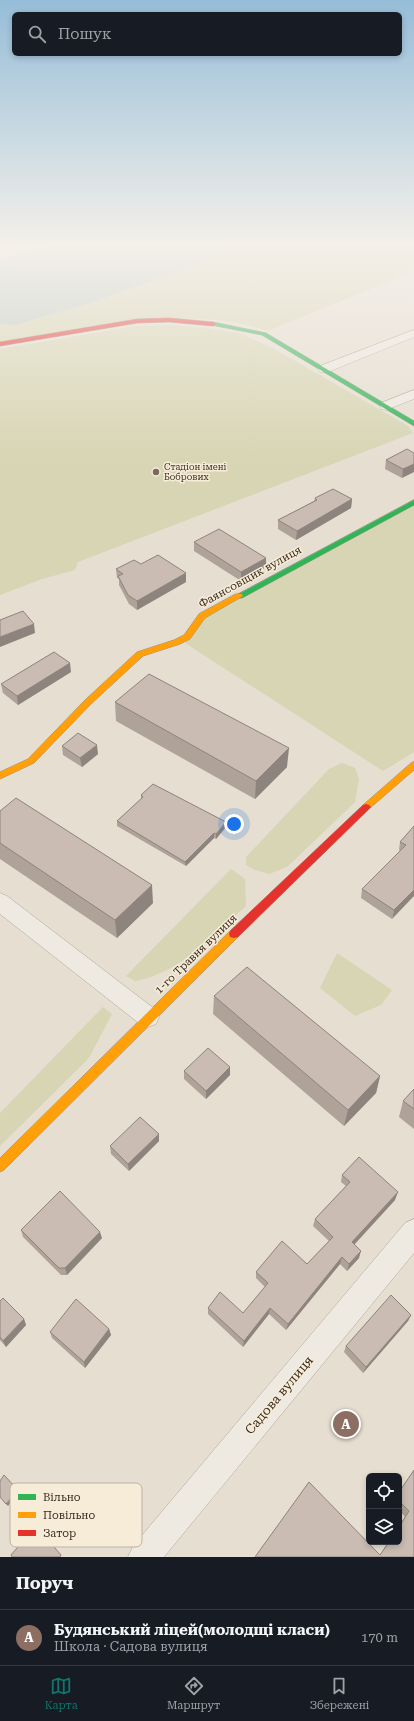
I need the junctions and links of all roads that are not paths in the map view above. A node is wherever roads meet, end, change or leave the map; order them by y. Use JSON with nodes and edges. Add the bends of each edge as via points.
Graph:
{"nodes":[{"id":1,"x":414,"y":333,"type":"edge"},
{"id":2,"x":0,"y":344,"type":"edge"},
{"id":3,"x":324,"y":369,"type":"junction"},
{"id":4,"x":414,"y":394,"type":"edge"},
{"id":5,"x":386,"y":406,"type":"junction"},
{"id":6,"x":414,"y":424,"type":"edge"},
{"id":7,"x":414,"y":502,"type":"edge"},
{"id":8,"x":414,"y":765,"type":"edge"},
{"id":9,"x":0,"y":776,"type":"edge"},
{"id":10,"x":0,"y":902,"type":"edge"},
{"id":11,"x":148,"y":1017,"type":"junction"},
{"id":12,"x":0,"y":1166,"type":"edge"},
{"id":13,"x":414,"y":1232,"type":"edge"},
{"id":14,"x":144,"y":1557,"type":"edge"}],
"edges":[{"from":1,"to":3,"type":"street"},
{"from":2,"to":3,"type":"street","via":[[137,321],[169,320],[239,328],[264,334]]},
{"from":3,"to":5,"type":"street"},
{"from":4,"to":5,"type":"street"},
{"from":5,"to":6,"type":"street"},
{"from":7,"to":9,"type":"street","name":"Фаянсовщик вулиця","via":[[202,616],[187,637],[140,654],[88,702],[31,761]]},
{"from":8,"to":11,"type":"street","name":"1-го Травня вулиця","via":[[388,786]]},
{"from":10,"to":11,"type":"street"},
{"from":11,"to":12,"type":"street","name":"1-го Травня вулиця"},
{"from":13,"to":14,"type":"street","name":"Садова вулиця"}]}
